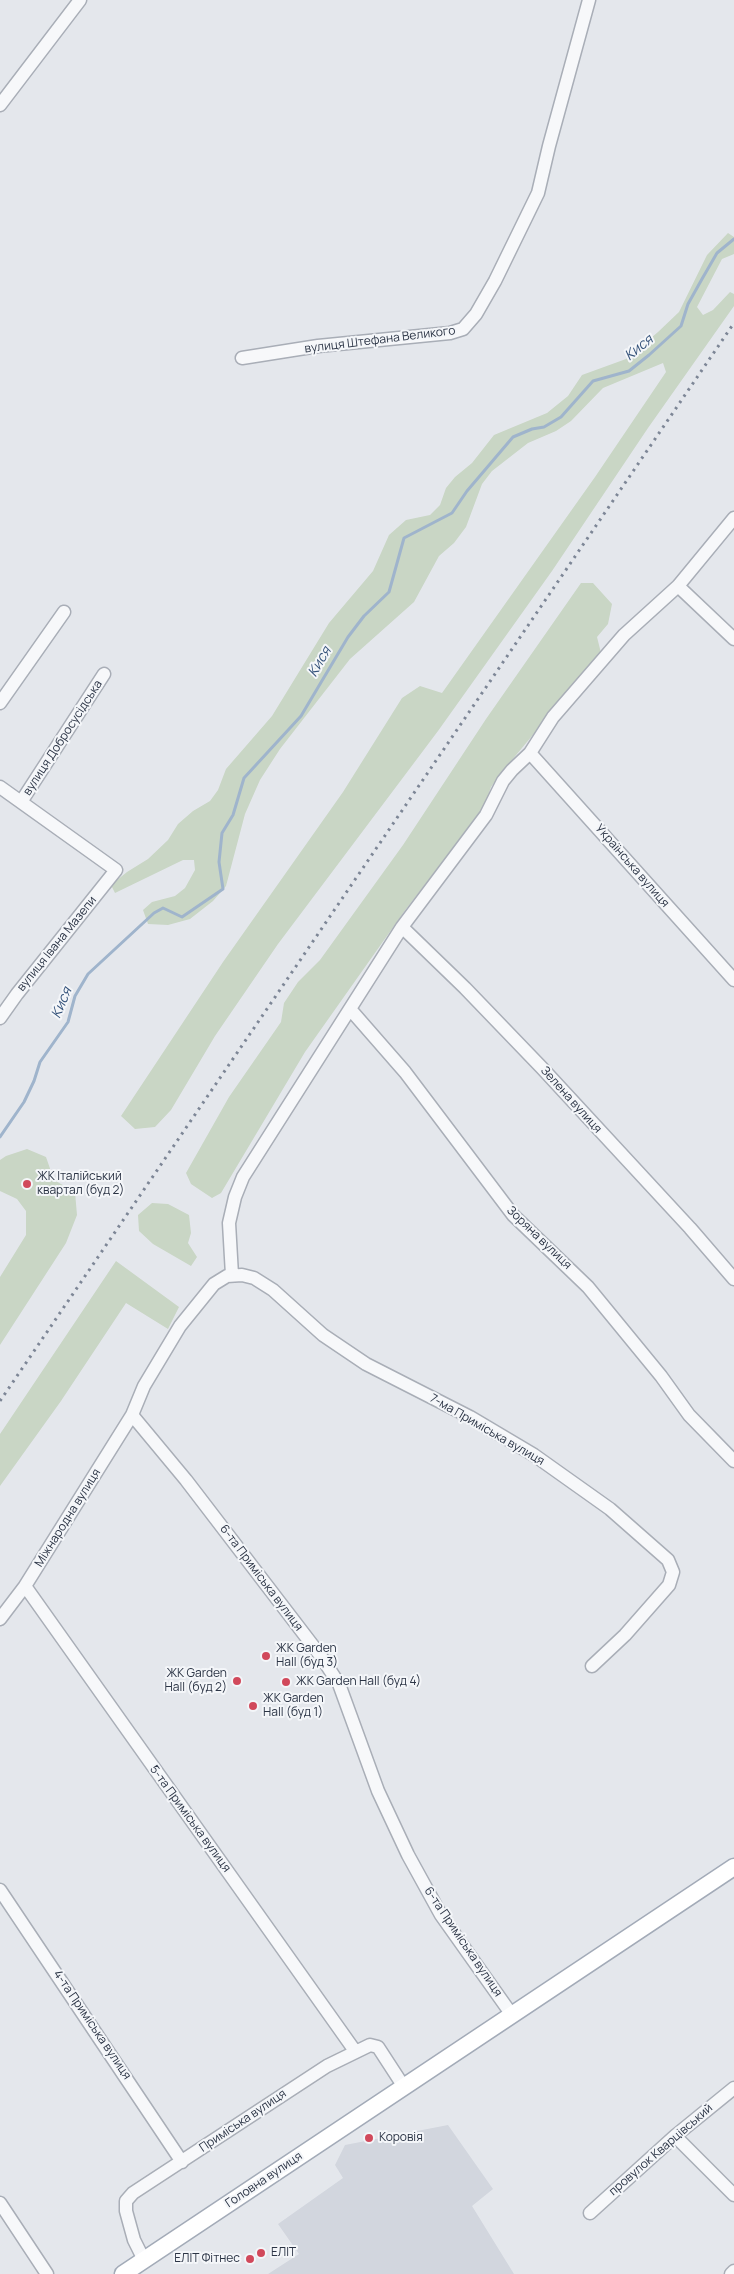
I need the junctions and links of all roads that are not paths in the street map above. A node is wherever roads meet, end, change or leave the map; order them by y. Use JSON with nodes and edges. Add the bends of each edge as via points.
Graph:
{"nodes":[{"id":1,"x":80,"y":0,"type":"edge"},
{"id":2,"x":589,"y":0,"type":"edge"},
{"id":3,"x":0,"y":104,"type":"edge"},
{"id":4,"x":242,"y":358,"type":"dead end"},
{"id":5,"x":734,"y":518,"type":"edge"},
{"id":6,"x":678,"y":586,"type":"junction"},
{"id":7,"x":64,"y":612,"type":"dead end"},
{"id":8,"x":734,"y":639,"type":"edge"},
{"id":9,"x":104,"y":674,"type":"dead end"},
{"id":10,"x":0,"y":702,"type":"edge"},
{"id":11,"x":530,"y":753,"type":"junction"},
{"id":12,"x":0,"y":787,"type":"edge"},
{"id":13,"x":21,"y":802,"type":"junction"},
{"id":14,"x":402,"y":927,"type":"junction"},
{"id":15,"x":734,"y":980,"type":"edge"},
{"id":16,"x":350,"y":1009,"type":"junction"},
{"id":17,"x":0,"y":1018,"type":"edge"},
{"id":18,"x":232,"y":1275,"type":"junction"},
{"id":19,"x":734,"y":1279,"type":"edge"},
{"id":20,"x":132,"y":1415,"type":"junction"},
{"id":21,"x":734,"y":1461,"type":"edge"},
{"id":22,"x":25,"y":1586,"type":"junction"},
{"id":23,"x":0,"y":1619,"type":"edge"},
{"id":24,"x":592,"y":1666,"type":"dead end"},
{"id":25,"x":734,"y":1867,"type":"edge"},
{"id":26,"x":0,"y":1890,"type":"edge"},
{"id":27,"x":512,"y":2015,"type":"junction"},
{"id":28,"x":355,"y":2051,"type":"junction"},
{"id":29,"x":404,"y":2087,"type":"junction"},
{"id":30,"x":734,"y":2088,"type":"edge"},
{"id":31,"x":676,"y":2136,"type":"junction"},
{"id":32,"x":182,"y":2162,"type":"junction"},
{"id":33,"x":734,"y":2195,"type":"edge"},
{"id":34,"x":0,"y":2203,"type":"edge"},
{"id":35,"x":590,"y":2213,"type":"dead end"},
{"id":36,"x":144,"y":2260,"type":"junction"},
{"id":37,"x":734,"y":2271,"type":"edge"},
{"id":38,"x":47,"y":2274,"type":"edge"},
{"id":39,"x":124,"y":2274,"type":"edge"},
{"id":40,"x":731,"y":2274,"type":"edge"}],
"edges":[{"from":1,"to":3,"type":"street"},
{"from":2,"to":4,"type":"street","name":"вулиця Штефана Великого","via":[[538,193],[495,280],[476,314],[463,329]]},
{"from":5,"to":6,"type":"street"},
{"from":6,"to":8,"type":"street"},
{"from":6,"to":11,"type":"street","via":[[601,660],[548,723]]},
{"from":7,"to":10,"type":"street"},
{"from":9,"to":13,"type":"street","name":"вулиця Добросусідська"},
{"from":11,"to":14,"type":"street","via":[[507,775],[486,815]]},
{"from":11,"to":15,"type":"street","name":"Українська вулиця"},
{"from":12,"to":13,"type":"street"},
{"from":13,"to":17,"type":"street","name":"вулиця Івана Мазепи","via":[[116,870]]},
{"from":14,"to":16,"type":"street"},
{"from":14,"to":19,"type":"street","name":"Зелена вулиця","via":[[542,1068]]},
{"from":16,"to":18,"type":"street","via":[[240,1182],[229,1223]]},
{"from":16,"to":21,"type":"street","name":"Зоряна вулиця","via":[[405,1072],[513,1215],[585,1283],[690,1415]]},
{"from":18,"to":20,"type":"street","name":"Міжнародна вулиця","via":[[214,1284],[180,1326],[144,1386]]},
{"from":18,"to":24,"type":"street","name":"7-ма Приміська вулиця","via":[[248,1276],[267,1286],[323,1335],[366,1364],[470,1417],[534,1455],[610,1509],[668,1560],[673,1572],[669,1585],[625,1635]]},
{"from":20,"to":22,"type":"street","name":"Міжнародна вулиця"},
{"from":20,"to":27,"type":"street","name":"6-та Приміська вулиця","via":[[186,1480],[336,1679],[378,1791],[411,1861],[441,1915]]},
{"from":22,"to":23,"type":"street","name":"Міжнародна вулиця"},
{"from":22,"to":28,"type":"street","name":"5-та Приміська вулиця"},
{"from":25,"to":27,"type":"main road","name":"Головна вулиця"},
{"from":26,"to":32,"type":"street","name":"4-та Приміська вулиця"},
{"from":27,"to":29,"type":"main road","name":"Головна вулиця"},
{"from":28,"to":29,"type":"street","name":"Приміська вулиця","via":[[376,2045]]},
{"from":28,"to":32,"type":"street","name":"Приміська вулиця","via":[[322,2069]]},
{"from":29,"to":36,"type":"main road","name":"Головна вулиця"},
{"from":30,"to":31,"type":"street","name":"провулок Кварцівський"},
{"from":31,"to":33,"type":"street"},
{"from":31,"to":35,"type":"street","name":"провулок Кварцівський"},
{"from":32,"to":36,"type":"street","name":"Приміська вулиця","via":[[133,2193],[126,2201],[131,2233]]},
{"from":34,"to":38,"type":"street"},
{"from":36,"to":39,"type":"main road","name":"Головна вулиця"},
{"from":37,"to":40,"type":"street"}]}
